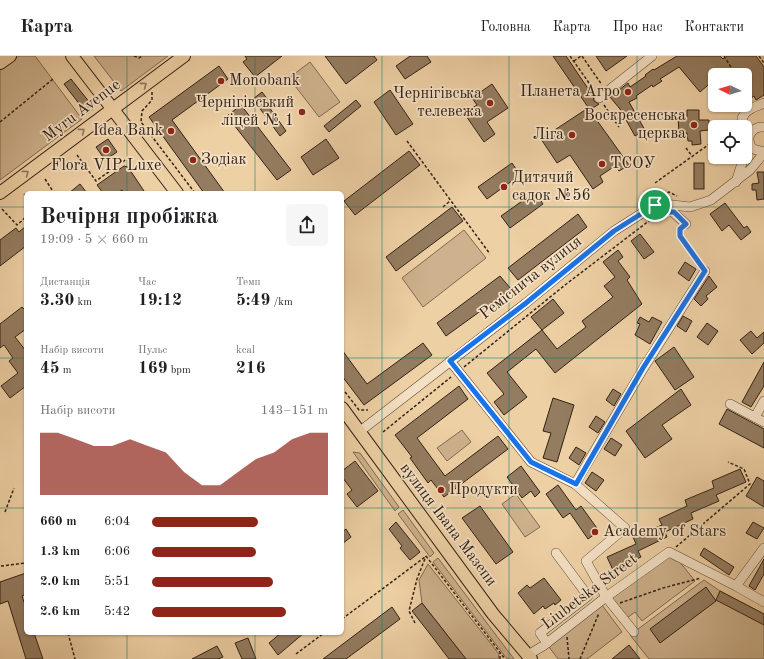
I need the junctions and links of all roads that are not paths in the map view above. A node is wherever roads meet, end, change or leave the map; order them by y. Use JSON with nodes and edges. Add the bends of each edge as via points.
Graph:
{"nodes":[{"id":1,"x":10,"y":56,"type":"edge"},
{"id":2,"x":72,"y":56,"type":"edge"},
{"id":3,"x":184,"y":56,"type":"edge"},
{"id":4,"x":652,"y":56,"type":"edge"},
{"id":5,"x":0,"y":63,"type":"edge"},
{"id":6,"x":603,"y":95,"type":"road end"},
{"id":7,"x":764,"y":104,"type":"edge"},
{"id":8,"x":113,"y":109,"type":"junction"},
{"id":9,"x":743,"y":120,"type":"edge"},
{"id":10,"x":764,"y":122,"type":"edge"},
{"id":11,"x":760,"y":128,"type":"edge"},
{"id":12,"x":752,"y":148,"type":"edge"},
{"id":13,"x":764,"y":152,"type":"edge"},
{"id":14,"x":742,"y":164,"type":"edge"},
{"id":15,"x":736,"y":182,"type":"junction"},
{"id":16,"x":175,"y":191,"type":"edge"},
{"id":17,"x":0,"y":193,"type":"edge"},
{"id":18,"x":660,"y":201,"type":"junction"},
{"id":19,"x":686,"y":224,"type":"road end"},
{"id":20,"x":705,"y":271,"type":"road end"},
{"id":21,"x":450,"y":361,"type":"junction"},
{"id":22,"x":764,"y":401,"type":"edge"},
{"id":23,"x":730,"y":404,"type":"dead end"},
{"id":24,"x":344,"y":411,"type":"edge"},
{"id":25,"x":755,"y":417,"type":"junction"},
{"id":26,"x":764,"y":422,"type":"edge"},
{"id":27,"x":359,"y":432,"type":"junction"},
{"id":28,"x":576,"y":484,"type":"junction"},
{"id":29,"x":764,"y":548,"type":"edge"},
{"id":30,"x":556,"y":553,"type":"dead end"},
{"id":31,"x":736,"y":586,"type":"junction"},
{"id":32,"x":608,"y":600,"type":"junction"},
{"id":33,"x":764,"y":602,"type":"edge"},
{"id":34,"x":634,"y":632,"type":"dead end"},
{"id":35,"x":548,"y":642,"type":"junction"},
{"id":36,"x":529,"y":657,"type":"edge"}],
"edges":[{"from":1,"to":5,"type":"main road"},
{"from":2,"to":8,"type":"main road"},
{"from":8,"to":3,"type":"main road","name":"Myru Avenue","one_way":true},
{"from":4,"to":6,"type":"street"},
{"from":7,"to":9,"type":"street","via":[[746,112]]},
{"from":8,"to":16,"type":"main road"},
{"from":17,"to":8,"type":"main road","name":"Myru Avenue","one_way":true},
{"from":10,"to":11,"type":"street"},
{"from":12,"to":13,"type":"street"},
{"from":13,"to":15,"type":"street","via":[[750,170]]},
{"from":14,"to":15,"type":"street"},
{"from":15,"to":18,"type":"street","via":[[711,200],[690,208]]},
{"from":18,"to":19,"type":"street"},
{"from":18,"to":21,"type":"street","name":"Реміснича вулиця","via":[[614,231]]},
{"from":20,"to":28,"type":"street","via":[[643,368]]},
{"from":21,"to":27,"type":"street","name":"Реміснича вулиця"},
{"from":21,"to":28,"type":"street","via":[[531,462]]},
{"from":22,"to":25,"type":"street"},
{"from":23,"to":25,"type":"street"},
{"from":24,"to":27,"type":"main road","name":"вулиця Івана Мазепи"},
{"from":25,"to":26,"type":"street"},
{"from":27,"to":36,"type":"main road","name":"вулиця Івана Мазепи","via":[[494,614]]},
{"from":28,"to":32,"type":"street","via":[[625,528],[586,561]]},
{"from":29,"to":31,"type":"street"},
{"from":30,"to":35,"type":"street","via":[[588,596],[540,633]]},
{"from":31,"to":32,"type":"street","name":"Liubetska Street","via":[[670,552]]},
{"from":31,"to":33,"type":"street"},
{"from":32,"to":34,"type":"street"},
{"from":32,"to":35,"type":"street","name":"Liubetska Street"},
{"from":35,"to":36,"type":"street","name":"Liubetska Street"}]}
